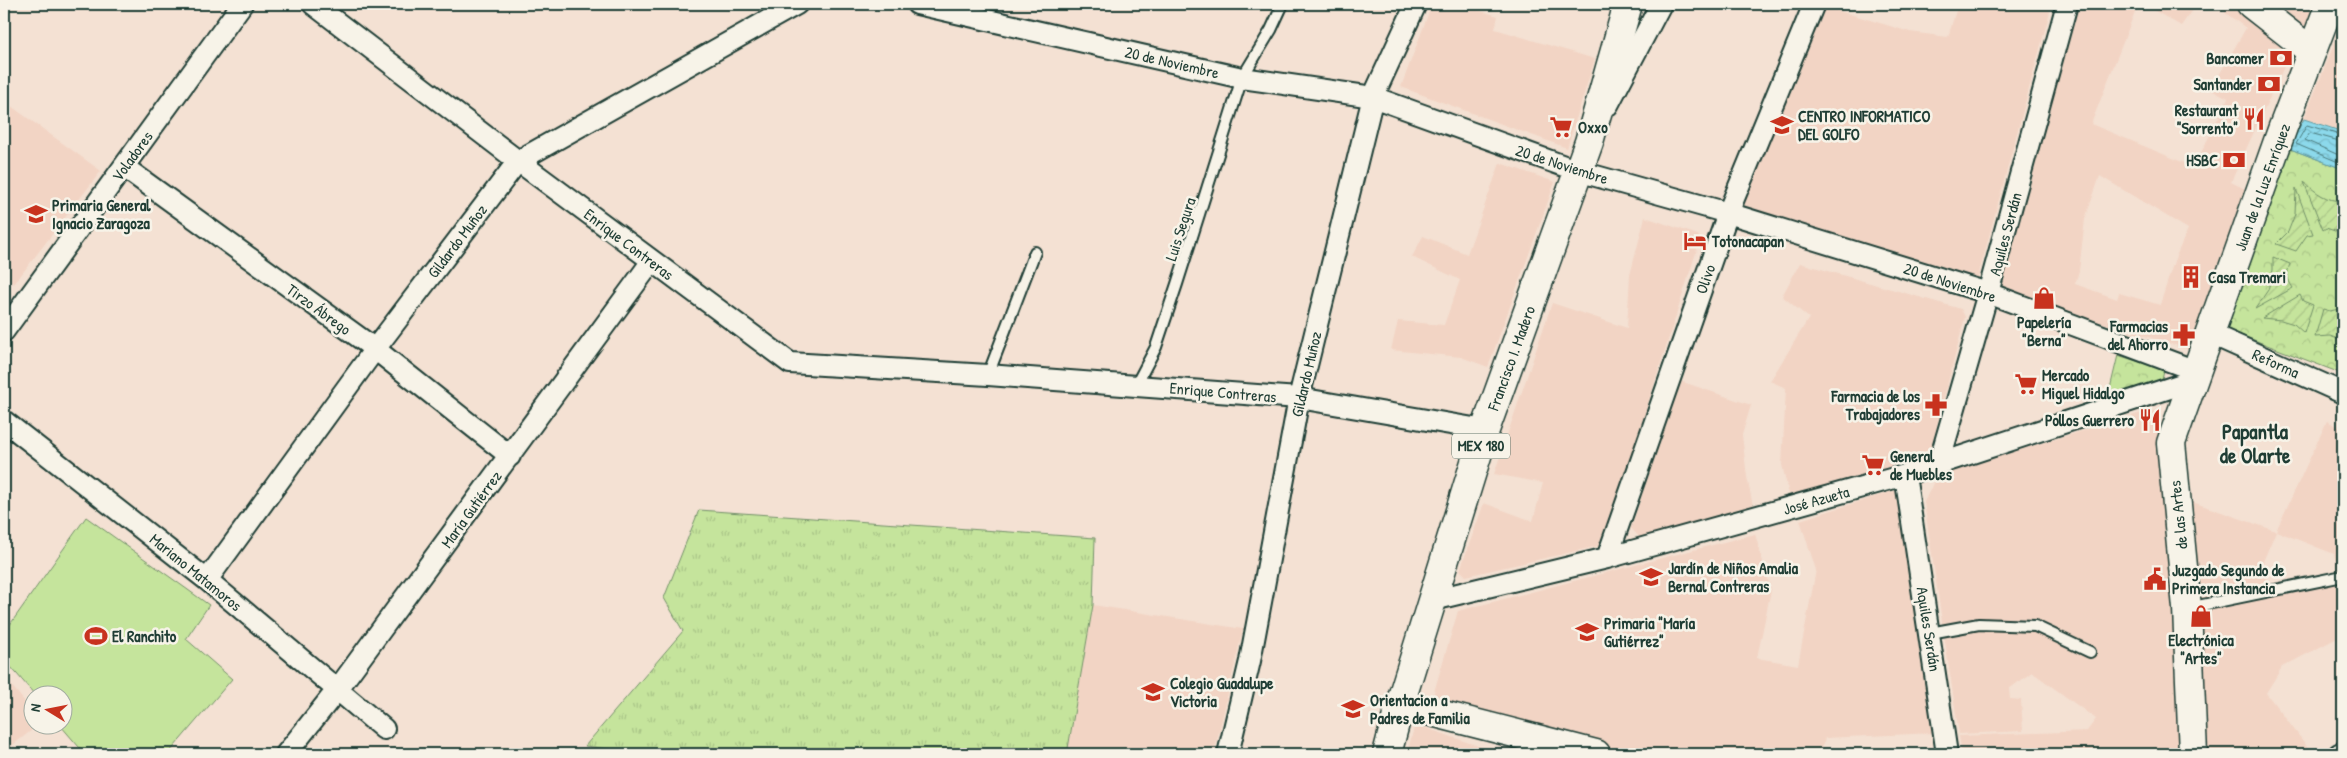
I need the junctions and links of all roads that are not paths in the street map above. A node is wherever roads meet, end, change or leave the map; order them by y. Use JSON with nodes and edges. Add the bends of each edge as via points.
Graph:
{"nodes":[{"id":1,"x":242,"y":4,"type":"edge"},
{"id":2,"x":313,"y":4,"type":"edge"},
{"id":3,"x":797,"y":4,"type":"edge"},
{"id":4,"x":917,"y":4,"type":"edge"},
{"id":5,"x":1283,"y":4,"type":"edge"},
{"id":6,"x":1416,"y":4,"type":"edge"},
{"id":7,"x":1628,"y":4,"type":"edge"},
{"id":8,"x":1661,"y":4,"type":"edge"},
{"id":9,"x":1814,"y":4,"type":"edge"},
{"id":10,"x":2067,"y":4,"type":"edge"},
{"id":11,"x":2251,"y":4,"type":"edge"},
{"id":12,"x":2330,"y":4,"type":"edge"},
{"id":13,"x":2311,"y":51,"type":"junction"},
{"id":14,"x":1242,"y":78,"type":"junction"},
{"id":15,"x":1373,"y":96,"type":"junction"},
{"id":16,"x":1589,"y":142,"type":"junction"},
{"id":17,"x":518,"y":161,"type":"junction"},
{"id":18,"x":124,"y":167,"type":"junction"},
{"id":19,"x":1578,"y":171,"type":"junction"},
{"id":20,"x":1728,"y":213,"type":"junction"},
{"id":21,"x":1035,"y":252,"type":"dead end"},
{"id":22,"x":652,"y":261,"type":"junction"},
{"id":23,"x":1988,"y":293,"type":"junction"},
{"id":24,"x":4,"y":331,"type":"edge"},
{"id":25,"x":2210,"y":333,"type":"junction"},
{"id":26,"x":375,"y":349,"type":"junction"},
{"id":27,"x":988,"y":374,"type":"junction"},
{"id":28,"x":2195,"y":375,"type":"junction"},
{"id":29,"x":1136,"y":385,"type":"junction"},
{"id":30,"x":2343,"y":392,"type":"edge"},
{"id":31,"x":1299,"y":398,"type":"junction"},
{"id":32,"x":4,"y":421,"type":"edge"},
{"id":33,"x":1485,"y":430,"type":"junction"},
{"id":34,"x":510,"y":456,"type":"junction"},
{"id":35,"x":1939,"y":463,"type":"junction"},
{"id":36,"x":1905,"y":475,"type":"junction"},
{"id":37,"x":1607,"y":558,"type":"junction"},
{"id":38,"x":2343,"y":576,"type":"edge"},
{"id":39,"x":207,"y":580,"type":"junction"},
{"id":40,"x":1433,"y":600,"type":"junction"},
{"id":41,"x":2187,"y":608,"type":"junction"},
{"id":42,"x":1930,"y":632,"type":"junction"},
{"id":43,"x":2090,"y":652,"type":"dead end"},
{"id":44,"x":337,"y":690,"type":"junction"},
{"id":45,"x":1400,"y":704,"type":"junction"},
{"id":46,"x":384,"y":729,"type":"dead end"},
{"id":47,"x":2343,"y":752,"type":"edge"},
{"id":48,"x":286,"y":754,"type":"edge"},
{"id":49,"x":1228,"y":754,"type":"edge"},
{"id":50,"x":1387,"y":754,"type":"edge"},
{"id":51,"x":1596,"y":754,"type":"edge"},
{"id":52,"x":1947,"y":754,"type":"edge"},
{"id":53,"x":2193,"y":754,"type":"edge"},
{"id":54,"x":2339,"y":754,"type":"edge"}],
"edges":[{"from":1,"to":18,"type":"street","name":"Voladores"},
{"from":2,"to":17,"type":"street","name":"Enrique Contreras"},
{"from":3,"to":17,"type":"street","name":"Gildardo Muñoz"},
{"from":4,"to":14,"type":"street","name":"20 de Noviembre"},
{"from":5,"to":14,"type":"lane","name":"Luis Segura"},
{"from":6,"to":15,"type":"street","name":"Gildardo Muñoz"},
{"from":7,"to":16,"type":"street","number":"MEX 180"},
{"from":8,"to":16,"type":"street","name":"Francisco I. Madero"},
{"from":9,"to":20,"type":"street","name":"Olivo"},
{"from":10,"to":23,"type":"street","name":"Aquiles Serdán"},
{"from":11,"to":13,"type":"street"},
{"from":12,"to":13,"type":"street","name":"Juan de la Luz Enríquez"},
{"from":13,"to":25,"type":"street","name":"Juan de la Luz Enríquez"},
{"from":14,"to":15,"type":"street","name":"20 de Noviembre"},
{"from":14,"to":29,"type":"lane","name":"Luis Segura","via":[[1156,347]]},
{"from":15,"to":19,"type":"street","name":"20 de Noviembre"},
{"from":15,"to":31,"type":"street","name":"Gildardo Muñoz"},
{"from":16,"to":19,"type":"street","name":"Francisco I. Madero","number":"MEX 180"},
{"from":17,"to":22,"type":"street","name":"Enrique Contreras"},
{"from":17,"to":26,"type":"street","name":"Gildardo Muñoz"},
{"from":18,"to":24,"type":"street","name":"Voladores"},
{"from":18,"to":26,"type":"street","name":"Tirzo Ábrego"},
{"from":19,"to":20,"type":"street","name":"20 de Noviembre"},
{"from":19,"to":33,"type":"street","name":"Francisco I. Madero","number":"MEX 180"},
{"from":20,"to":23,"type":"street","name":"20 de Noviembre"},
{"from":20,"to":37,"type":"street","name":"Olivo"},
{"from":21,"to":27,"type":"lane"},
{"from":22,"to":27,"type":"street","name":"Enrique Contreras","via":[[790,362]]},
{"from":22,"to":34,"type":"street","name":"María Gutiérrez"},
{"from":23,"to":28,"type":"street","name":"20 de Noviembre"},
{"from":23,"to":35,"type":"street","name":"Aquiles Serdán"},
{"from":25,"to":28,"type":"street","name":"Juan de la Luz Enríquez"},
{"from":25,"to":30,"type":"street","name":"Reforma"},
{"from":26,"to":34,"type":"street","name":"Tirzo Ábrego"},
{"from":26,"to":39,"type":"street","name":"Gildardo Muñoz"},
{"from":27,"to":29,"type":"street","name":"Enrique Contreras"},
{"from":28,"to":35,"type":"street","name":"José Azueta"},
{"from":28,"to":41,"type":"street","name":"de las Artes","via":[[2171,443]]},
{"from":29,"to":31,"type":"street","name":"Enrique Contreras"},
{"from":31,"to":33,"type":"street","name":"Enrique Contreras"},
{"from":31,"to":49,"type":"street","name":"Gildardo Muñoz","via":[[1250,662]]},
{"from":32,"to":39,"type":"street","name":"Mariano Matamoros"},
{"from":33,"to":40,"type":"street","name":"Francisco I. Madero","number":"MEX 180"},
{"from":34,"to":44,"type":"street","name":"María Gutiérrez"},
{"from":35,"to":36,"type":"street","name":"José Azueta"},
{"from":36,"to":37,"type":"street","name":"José Azueta"},
{"from":36,"to":42,"type":"street","name":"Aquiles Serdán"},
{"from":37,"to":40,"type":"street","name":"José Azueta"},
{"from":38,"to":41,"type":"lane"},
{"from":39,"to":44,"type":"street","name":"Mariano Matamoros"},
{"from":40,"to":45,"type":"street","name":"Francisco I. Madero","number":"MEX 180"},
{"from":41,"to":53,"type":"street","name":"de las Artes"},
{"from":42,"to":43,"type":"lane","via":[[1979,624],[2036,626]]},
{"from":42,"to":52,"type":"street","name":"Aquiles Serdán"},
{"from":44,"to":46,"type":"street","name":"Mariano Matamoros"},
{"from":44,"to":48,"type":"street","name":"María Gutiérrez"},
{"from":45,"to":50,"type":"street","name":"Francisco I. Madero","number":"MEX 180"},
{"from":45,"to":51,"type":"street"},
{"from":47,"to":54,"type":"street"}]}
